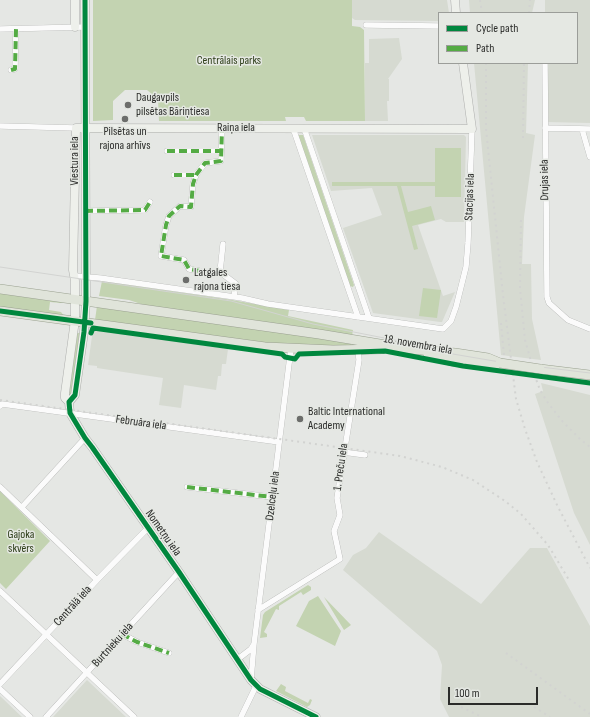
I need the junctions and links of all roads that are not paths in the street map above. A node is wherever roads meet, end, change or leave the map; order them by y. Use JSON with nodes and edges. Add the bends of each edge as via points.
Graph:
{"nodes":[{"id":1,"x":75,"y":0,"type":"edge"},
{"id":2,"x":85,"y":0,"type":"edge"},
{"id":3,"x":455,"y":0,"type":"edge"},
{"id":4,"x":456,"y":12,"type":"edge"},
{"id":5,"x":366,"y":25,"type":"dead end"},
{"id":6,"x":438,"y":26,"type":"edge"},
{"id":7,"x":75,"y":28,"type":"junction"},
{"id":8,"x":85,"y":28,"type":"junction"},
{"id":9,"x":0,"y":29,"type":"edge"},
{"id":10,"x":16,"y":29,"type":"junction"},
{"id":11,"x":463,"y":64,"type":"edge"},
{"id":12,"x":545,"y":64,"type":"edge"},
{"id":13,"x":12,"y":70,"type":"dead end"},
{"id":14,"x":0,"y":126,"type":"edge"},
{"id":15,"x":85,"y":127,"type":"junction"},
{"id":16,"x":76,"y":128,"type":"junction"},
{"id":17,"x":222,"y":128,"type":"junction"},
{"id":18,"x":293,"y":128,"type":"junction"},
{"id":19,"x":304,"y":128,"type":"junction"},
{"id":20,"x":472,"y":128,"type":"junction"},
{"id":21,"x":545,"y":128,"type":"junction"},
{"id":22,"x":582,"y":129,"type":"junction"},
{"id":23,"x":590,"y":129,"type":"edge"},
{"id":24,"x":167,"y":151,"type":"dead end"},
{"id":25,"x":222,"y":152,"type":"junction"},
{"id":26,"x":590,"y":157,"type":"edge"},
{"id":27,"x":174,"y":175,"type":"dead end"},
{"id":28,"x":196,"y":175,"type":"junction"},
{"id":29,"x":150,"y":202,"type":"dead end"},
{"id":30,"x":85,"y":211,"type":"junction"},
{"id":31,"x":223,"y":244,"type":"dead end"},
{"id":32,"x":200,"y":271,"type":"dead end"},
{"id":33,"x":74,"y":276,"type":"junction"},
{"id":34,"x":86,"y":276,"type":"junction"},
{"id":35,"x":358,"y":287,"type":"junction"},
{"id":36,"x":0,"y":289,"type":"edge"},
{"id":37,"x":349,"y":291,"type":"junction"},
{"id":38,"x":234,"y":297,"type":"junction"},
{"id":39,"x":75,"y":299,"type":"junction"},
{"id":40,"x":86,"y":301,"type":"junction"},
{"id":41,"x":0,"y":311,"type":"edge"},
{"id":42,"x":358,"y":316,"type":"junction"},
{"id":43,"x":369,"y":318,"type":"junction"},
{"id":44,"x":75,"y":320,"type":"junction"},
{"id":45,"x":85,"y":322,"type":"junction"},
{"id":46,"x":446,"y":327,"type":"joint"},
{"id":47,"x":590,"y":330,"type":"edge"},
{"id":48,"x":292,"y":348,"type":"junction"},
{"id":49,"x":358,"y":349,"type":"junction"},
{"id":50,"x":500,"y":363,"type":"junction"},
{"id":51,"x":590,"y":375,"type":"edge"},
{"id":52,"x":69,"y":402,"type":"junction"},
{"id":53,"x":1,"y":405,"type":"edge"},
{"id":54,"x":70,"y":413,"type":"junction"},
{"id":55,"x":85,"y":438,"type":"junction"},
{"id":56,"x":279,"y":442,"type":"junction"},
{"id":57,"x":343,"y":452,"type":"junction"},
{"id":58,"x":365,"y":455,"type":"dead end"},
{"id":59,"x":0,"y":487,"type":"edge"},
{"id":60,"x":187,"y":487,"type":"dead end"},
{"id":61,"x":272,"y":497,"type":"junction"},
{"id":62,"x":22,"y":507,"type":"junction"},
{"id":63,"x":148,"y":528,"type":"junction"},
{"id":64,"x":179,"y":572,"type":"junction"},
{"id":65,"x":97,"y":580,"type":"junction"},
{"id":66,"x":0,"y":591,"type":"edge"},
{"id":67,"x":258,"y":610,"type":"junction"},
{"id":68,"x":122,"y":634,"type":"junction"},
{"id":69,"x":46,"y":635,"type":"junction"},
{"id":70,"x":254,"y":644,"type":"junction"},
{"id":71,"x":169,"y":653,"type":"dead end"},
{"id":72,"x":238,"y":659,"type":"junction"},
{"id":73,"x":87,"y":673,"type":"junction"},
{"id":74,"x":253,"y":683,"type":"junction"},
{"id":75,"x":0,"y":684,"type":"edge"},
{"id":76,"x":0,"y":689,"type":"edge"},
{"id":77,"x":30,"y":717,"type":"edge"},
{"id":78,"x":46,"y":717,"type":"edge"},
{"id":79,"x":134,"y":717,"type":"edge"},
{"id":80,"x":241,"y":717,"type":"edge"},
{"id":81,"x":316,"y":717,"type":"edge"}],
"edges":[{"from":1,"to":7,"type":"street"},
{"from":2,"to":8,"type":"street","name":"Viestura iela"},
{"from":3,"to":4,"type":"street"},
{"from":5,"to":6,"type":"street"},
{"from":7,"to":8,"type":"street"},
{"from":7,"to":10,"type":"street"},
{"from":8,"to":15,"type":"street","name":"Viestura iela"},
{"from":9,"to":10,"type":"street"},
{"from":10,"to":13,"type":"street","via":[[15,69]]},
{"from":11,"to":20,"type":"street","name":"Stacijas iela"},
{"from":12,"to":21,"type":"street","name":"Drujas iela"},
{"from":14,"to":16,"type":"street","name":"Raiņa iela"},
{"from":15,"to":16,"type":"street","name":"Raiņa iela"},
{"from":15,"to":17,"type":"street","name":"Raiņa iela"},
{"from":15,"to":30,"type":"street","name":"Viestura iela"},
{"from":16,"to":33,"type":"street","name":"Viestura iela"},
{"from":17,"to":18,"type":"street","name":"Raiņa iela"},
{"from":17,"to":25,"type":"street"},
{"from":18,"to":19,"type":"street","name":"Raiņa iela"},
{"from":18,"to":37,"type":"street"},
{"from":19,"to":20,"type":"street","name":"Raiņa iela"},
{"from":19,"to":35,"type":"street"},
{"from":20,"to":46,"type":"street","name":"Stacijas iela","via":[[466,267],[456,307]]},
{"from":21,"to":22,"type":"street"},
{"from":21,"to":47,"type":"street","name":"Drujas iela","via":[[547,297],[549,303],[568,320]]},
{"from":22,"to":23,"type":"street"},
{"from":22,"to":26,"type":"street"},
{"from":24,"to":25,"type":"street"},
{"from":25,"to":28,"type":"street","via":[[221,161],[205,163]]},
{"from":27,"to":28,"type":"street"},
{"from":28,"to":32,"type":"street","via":[[191,207],[180,206],[169,216],[161,256],[184,260],[188,269]]},
{"from":29,"to":30,"type":"street","via":[[145,210]]},
{"from":30,"to":34,"type":"street","name":"Viestura iela"},
{"from":31,"to":38,"type":"street","via":[[220,272],[236,284]]},
{"from":33,"to":34,"type":"street","name":"18. novembra iela"},
{"from":33,"to":39,"type":"street","name":"Viestura iela"},
{"from":34,"to":38,"type":"street","name":"18. novembra iela"},
{"from":34,"to":40,"type":"street","name":"Viestura iela"},
{"from":35,"to":37,"type":"street"},
{"from":35,"to":43,"type":"street"},
{"from":36,"to":39,"type":"main road","name":"18. novembra iela"},
{"from":37,"to":42,"type":"street"},
{"from":38,"to":42,"type":"street","name":"18. novembra iela"},
{"from":39,"to":40,"type":"main road","name":"18. novembra iela"},
{"from":39,"to":44,"type":"street","name":"Viestura iela"},
{"from":40,"to":45,"type":"street","name":"Viestura iela"},
{"from":40,"to":50,"type":"main road","name":"18. novembra iela","via":[[410,349],[456,353],[488,358]]},
{"from":41,"to":44,"type":"main road","name":"18. novembra iela"},
{"from":42,"to":43,"type":"street","name":"18. novembra iela"},
{"from":43,"to":46,"type":"street","name":"18. novembra iela","via":[[440,329]]},
{"from":44,"to":45,"type":"main road","name":"18. novembra iela"},
{"from":44,"to":52,"type":"street","name":"Nometņu iela","via":[[65,393],[65,398]]},
{"from":45,"to":48,"type":"main road","name":"18. novembra iela","via":[[257,346]]},
{"from":45,"to":52,"type":"street","name":"Nometņu iela","via":[[75,395]]},
{"from":48,"to":49,"type":"main road","name":"18. novembra iela"},
{"from":48,"to":56,"type":"street","name":"Dzelceļu iela"},
{"from":49,"to":50,"type":"main road","name":"18. novembra iela","via":[[396,350],[487,366]]},
{"from":49,"to":57,"type":"street","name":"1. Preču iela"},
{"from":50,"to":51,"type":"main road","name":"18. novembra iela","bridge":true},
{"from":52,"to":54,"type":"street","name":"Nometņu iela"},
{"from":53,"to":54,"type":"street","name":"Februāra iela"},
{"from":54,"to":55,"type":"street","name":"Nometņu iela"},
{"from":54,"to":56,"type":"street","name":"Februāra iela"},
{"from":55,"to":62,"type":"street"},
{"from":55,"to":63,"type":"street","name":"Nometņu iela"},
{"from":56,"to":61,"type":"street","name":"Dzelceļu iela"},
{"from":57,"to":58,"type":"street"},
{"from":57,"to":67,"type":"street","name":"1. Preču iela","via":[[337,498],[340,515],[334,531],[340,559]]},
{"from":59,"to":62,"type":"street"},
{"from":60,"to":61,"type":"street"},
{"from":61,"to":67,"type":"street","name":"Dzelceļu iela"},
{"from":62,"to":65,"type":"street"},
{"from":63,"to":64,"type":"street","name":"Nometņu iela"},
{"from":63,"to":65,"type":"street","name":"Centrālā iela"},
{"from":64,"to":68,"type":"street","name":"Burtnieku iela"},
{"from":64,"to":72,"type":"street","name":"Nometņu iela"},
{"from":65,"to":69,"type":"street","name":"Centrālā iela"},
{"from":66,"to":69,"type":"street"},
{"from":67,"to":70,"type":"street","name":"Dzelceļu iela"},
{"from":68,"to":71,"type":"street"},
{"from":68,"to":73,"type":"street","name":"Burtnieku iela"},
{"from":69,"to":73,"type":"street"},
{"from":69,"to":75,"type":"street","name":"Centrālā iela"},
{"from":70,"to":72,"type":"street"},
{"from":70,"to":74,"type":"street","name":"Dzelceļu iela"},
{"from":72,"to":74,"type":"street","name":"Nometņu iela"},
{"from":73,"to":78,"type":"street","name":"Burtnieku iela"},
{"from":73,"to":79,"type":"street"},
{"from":74,"to":80,"type":"street"},
{"from":74,"to":81,"type":"street"},
{"from":76,"to":77,"type":"street"}]}
